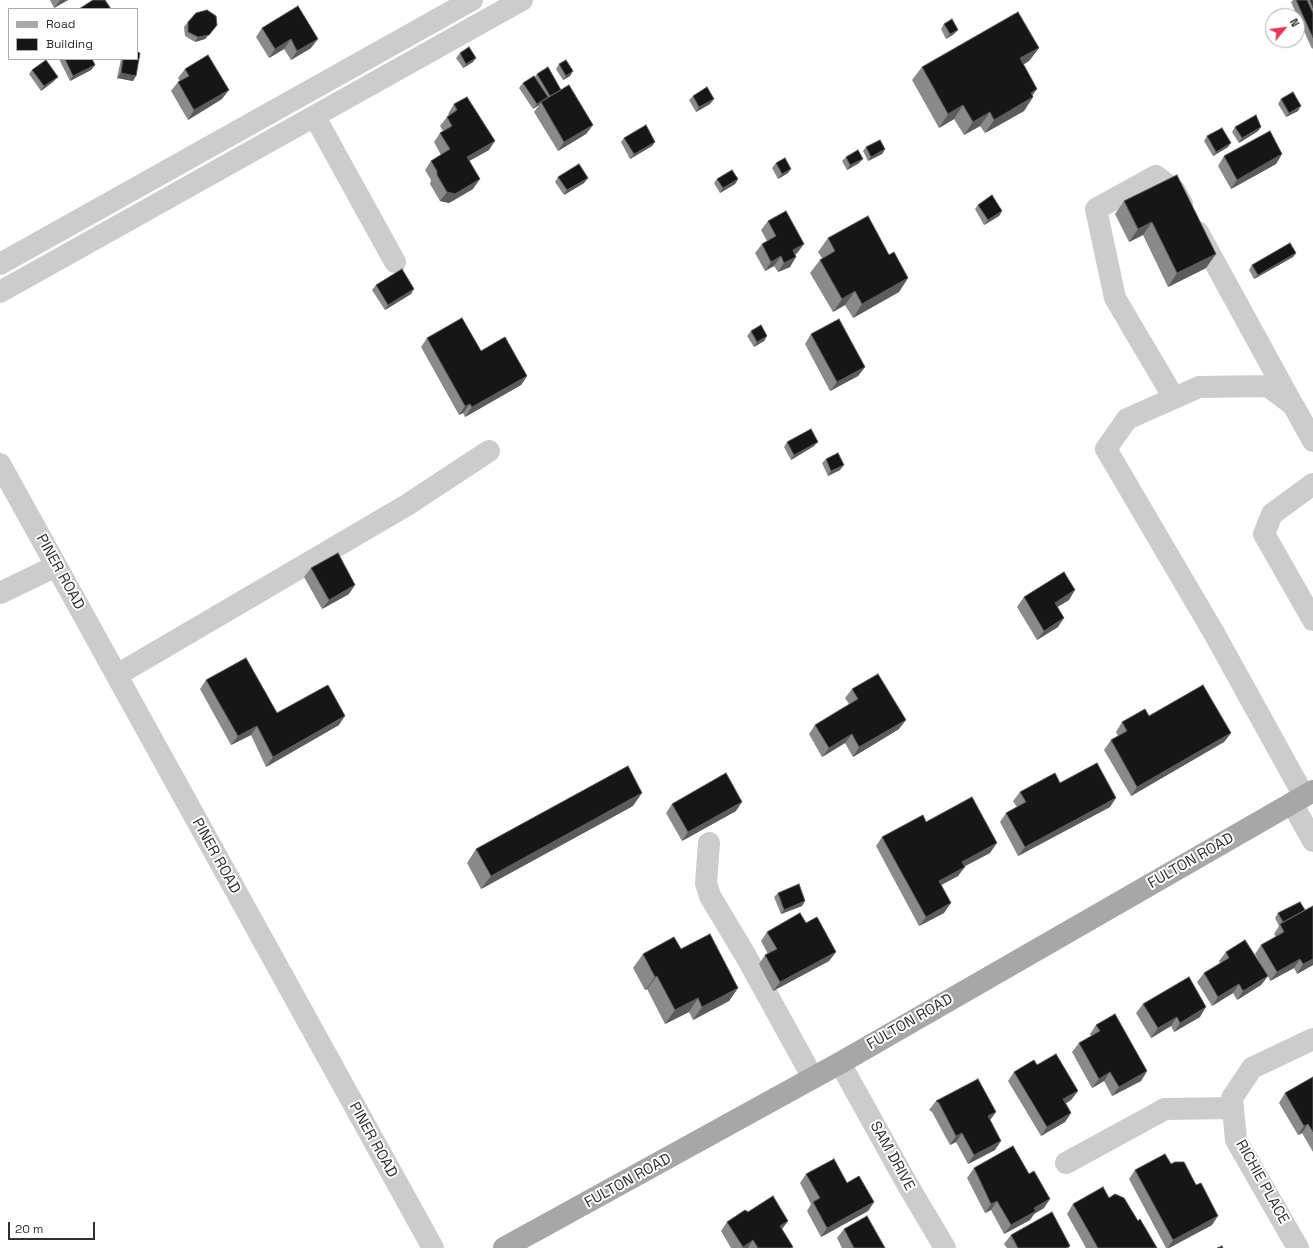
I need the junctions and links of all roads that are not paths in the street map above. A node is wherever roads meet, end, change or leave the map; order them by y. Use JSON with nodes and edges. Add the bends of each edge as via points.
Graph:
{"nodes":[{"id":1,"x":472,"y":0,"type":"edge"},
{"id":2,"x":522,"y":0,"type":"edge"},
{"id":3,"x":315,"y":117,"type":"junction"},
{"id":4,"x":395,"y":262,"type":"dead end"},
{"id":5,"x":0,"y":264,"type":"edge"},
{"id":6,"x":0,"y":292,"type":"edge"},
{"id":7,"x":1174,"y":398,"type":"junction"},
{"id":8,"x":1293,"y":405,"type":"junction"},
{"id":9,"x":1313,"y":441,"type":"edge"},
{"id":10,"x":489,"y":451,"type":"dead end"},
{"id":11,"x":0,"y":464,"type":"edge"},
{"id":12,"x":1313,"y":484,"type":"edge"},
{"id":13,"x":56,"y":566,"type":"junction"},
{"id":14,"x":0,"y":593,"type":"edge"},
{"id":15,"x":1313,"y":620,"type":"edge"},
{"id":16,"x":117,"y":675,"type":"junction"},
{"id":17,"x":1303,"y":797,"type":"edge"},
{"id":18,"x":1313,"y":841,"type":"edge"},
{"id":19,"x":709,"y":843,"type":"dead end"},
{"id":20,"x":1313,"y":1039,"type":"edge"},
{"id":21,"x":840,"y":1063,"type":"junction"},
{"id":22,"x":812,"y":1078,"type":"junction"},
{"id":23,"x":1233,"y":1108,"type":"junction"},
{"id":24,"x":1066,"y":1163,"type":"dead end"},
{"id":25,"x":432,"y":1248,"type":"edge"},
{"id":26,"x":504,"y":1248,"type":"edge"},
{"id":27,"x":945,"y":1248,"type":"edge"},
{"id":28,"x":1298,"y":1248,"type":"edge"}],
"edges":[{"from":1,"to":5,"type":"street"},
{"from":2,"to":3,"type":"street"},
{"from":3,"to":4,"type":"street"},
{"from":3,"to":6,"type":"street"},
{"from":7,"to":8,"type":"street","via":[[1199,387],[1268,386]]},
{"from":7,"to":8,"type":"street","via":[[1115,298],[1096,209],[1156,176],[1175,191]]},
{"from":7,"to":17,"type":"street","via":[[1127,419],[1106,449],[1214,633]]},
{"from":8,"to":9,"type":"street"},
{"from":10,"to":16,"type":"street","via":[[406,505]]},
{"from":11,"to":13,"type":"street","name":"PINER ROAD"},
{"from":12,"to":15,"type":"street","via":[[1272,514],[1264,534]]},
{"from":13,"to":14,"type":"street"},
{"from":13,"to":16,"type":"street","name":"PINER ROAD"},
{"from":16,"to":25,"type":"street","name":"PINER ROAD"},
{"from":17,"to":18,"type":"street"},
{"from":17,"to":21,"type":"main road","name":"FULTON ROAD"},
{"from":19,"to":22,"type":"street","via":[[706,883],[710,896]]},
{"from":20,"to":23,"type":"street","name":"RICHIE PLACE","via":[[1252,1068],[1232,1098]]},
{"from":21,"to":22,"type":"main road","name":"FULTON ROAD"},
{"from":21,"to":27,"type":"street","name":"SAM DRIVE"},
{"from":22,"to":26,"type":"main road","name":"FULTON ROAD"},
{"from":23,"to":24,"type":"street","via":[[1165,1108]]},
{"from":23,"to":28,"type":"street","name":"RICHIE PLACE","via":[[1236,1140]]}]}
